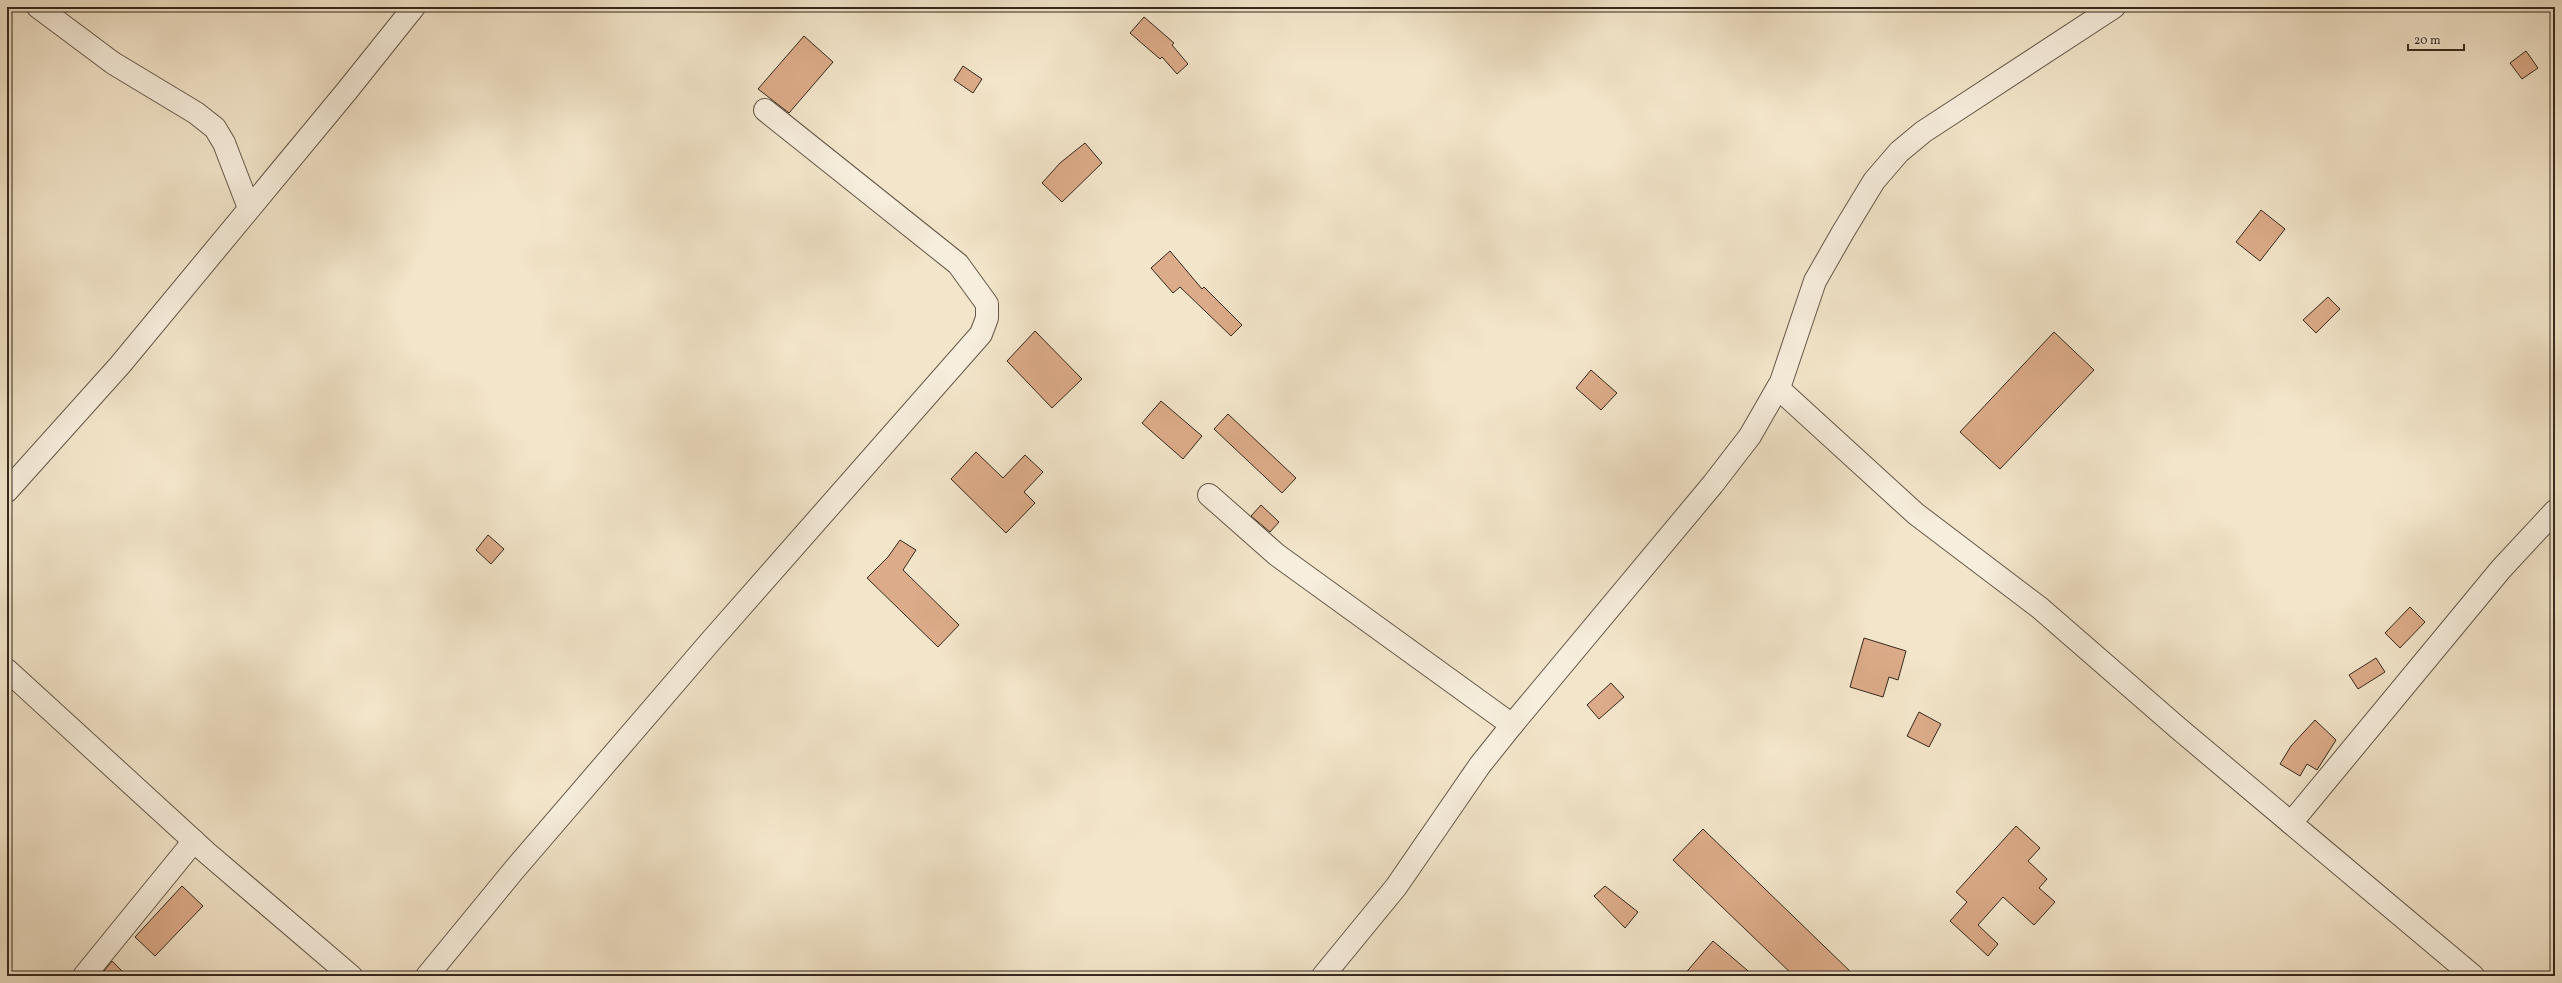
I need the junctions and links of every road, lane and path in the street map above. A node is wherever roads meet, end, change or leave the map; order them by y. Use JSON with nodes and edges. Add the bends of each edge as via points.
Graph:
{"nodes":[{"id":1,"x":38,"y":7,"type":"edge"},
{"id":2,"x":414,"y":7,"type":"edge"},
{"id":3,"x":2114,"y":7,"type":"edge"},
{"id":4,"x":765,"y":110,"type":"dead end"},
{"id":5,"x":249,"y":208,"type":"junction"},
{"id":6,"x":1778,"y":388,"type":"junction"},
{"id":7,"x":7,"y":490,"type":"edge"},
{"id":8,"x":1209,"y":495,"type":"dead end"},
{"id":9,"x":2555,"y":511,"type":"edge"},
{"id":10,"x":7,"y":670,"type":"edge"},
{"id":11,"x":1512,"y":725,"type":"junction"},
{"id":12,"x":2291,"y":823,"type":"junction"},
{"id":13,"x":194,"y":841,"type":"junction"},
{"id":14,"x":84,"y":976,"type":"edge"},
{"id":15,"x":351,"y":976,"type":"edge"},
{"id":16,"x":427,"y":976,"type":"edge"},
{"id":17,"x":1323,"y":976,"type":"edge"},
{"id":18,"x":2473,"y":976,"type":"edge"}],
"edges":[{"from":1,"to":5,"type":"street","via":[[113,63],[196,113],[215,128],[224,143]]},
{"from":2,"to":5,"type":"street"},
{"from":3,"to":6,"type":"street","via":[[1952,111],[1899,152],[1874,181],[1815,282]]},
{"from":4,"to":16,"type":"street","via":[[958,264],[987,304],[987,318],[981,334],[710,642],[514,870]]},
{"from":5,"to":7,"type":"street","via":[[120,365]]},
{"from":6,"to":11,"type":"street","via":[[1750,436],[1713,484]]},
{"from":6,"to":12,"type":"street","via":[[1916,514],[2040,608]]},
{"from":8,"to":11,"type":"street","via":[[1277,555]]},
{"from":9,"to":12,"type":"street","via":[[2501,569]]},
{"from":10,"to":13,"type":"street"},
{"from":11,"to":17,"type":"street","via":[[1480,765],[1396,887]]},
{"from":12,"to":18,"type":"street"},
{"from":13,"to":14,"type":"street"},
{"from":13,"to":15,"type":"street"}]}
